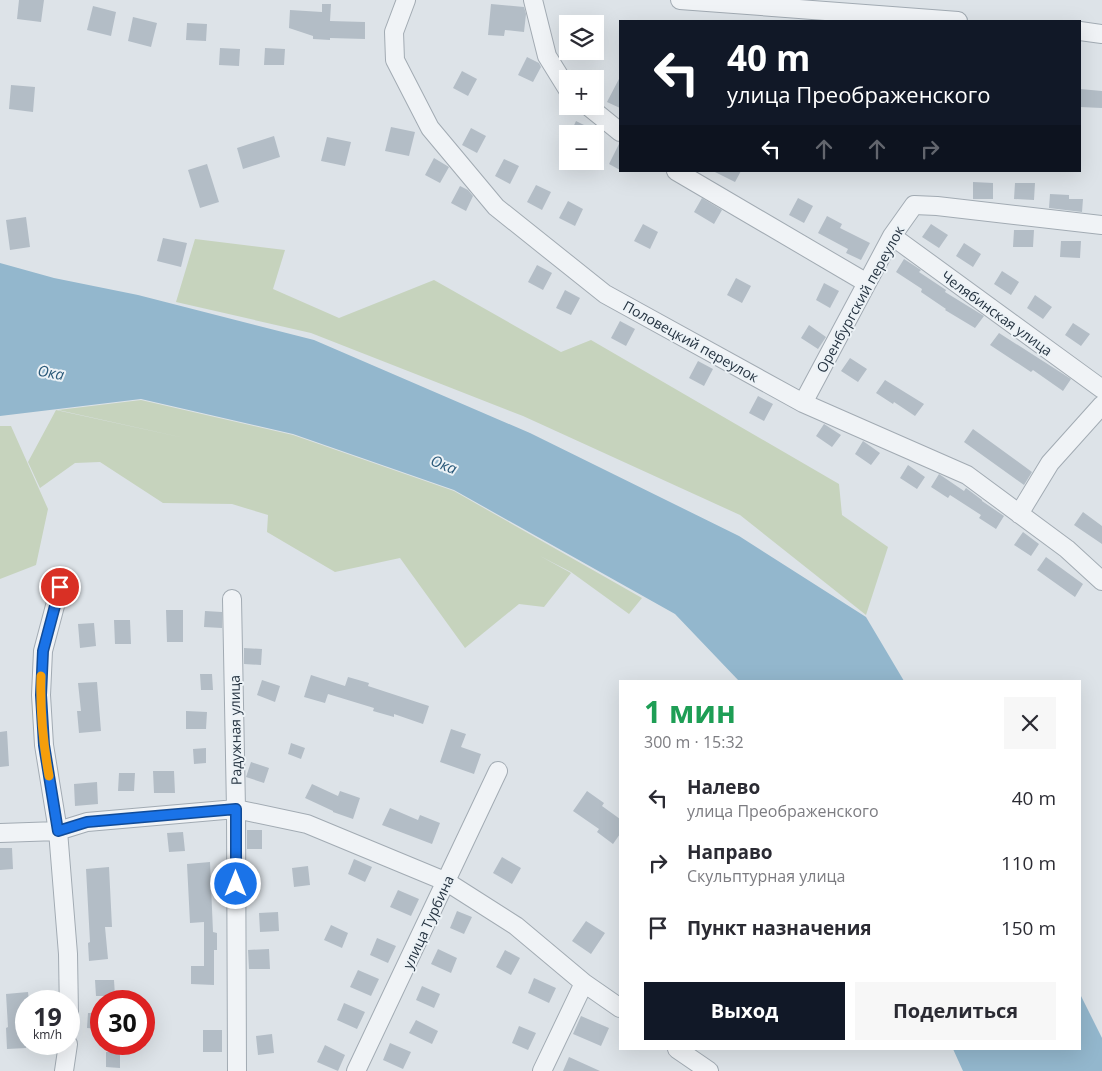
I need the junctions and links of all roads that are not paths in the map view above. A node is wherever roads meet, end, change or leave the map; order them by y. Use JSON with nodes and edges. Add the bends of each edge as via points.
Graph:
{"nodes":[{"id":1,"x":406,"y":0,"type":"edge"},
{"id":2,"x":533,"y":0,"type":"edge"},
{"id":3,"x":680,"y":0,"type":"edge"},
{"id":4,"x":945,"y":20,"type":"edge"},
{"id":5,"x":1081,"y":31,"type":"edge"},
{"id":6,"x":1102,"y":34,"type":"edge"},
{"id":7,"x":559,"y":75,"type":"edge"},
{"id":8,"x":599,"y":115,"type":"edge"},
{"id":9,"x":619,"y":131,"type":"edge"},
{"id":10,"x":678,"y":172,"type":"edge"},
{"id":11,"x":1102,"y":225,"type":"edge"},
{"id":12,"x":892,"y":236,"type":"junction"},
{"id":13,"x":867,"y":283,"type":"junction"},
{"id":14,"x":1102,"y":389,"type":"edge"},
{"id":15,"x":803,"y":403,"type":"junction"},
{"id":16,"x":1102,"y":405,"type":"edge"},
{"id":17,"x":1020,"y":514,"type":"junction"},
{"id":18,"x":1102,"y":581,"type":"edge"},
{"id":19,"x":60,"y":587,"type":"dead end"},
{"id":20,"x":232,"y":599,"type":"dead end"},
{"id":21,"x":498,"y":772,"type":"dead end"},
{"id":22,"x":236,"y":809,"type":"junction"},
{"id":23,"x":58,"y":831,"type":"junction"},
{"id":24,"x":0,"y":833,"type":"edge"},
{"id":25,"x":447,"y":882,"type":"junction"},
{"id":26,"x":584,"y":983,"type":"junction"},
{"id":27,"x":69,"y":990,"type":"edge"},
{"id":28,"x":619,"y":1007,"type":"edge"},
{"id":29,"x":678,"y":1050,"type":"edge"},
{"id":30,"x":66,"y":1055,"type":"edge"},
{"id":31,"x":64,"y":1071,"type":"edge"},
{"id":32,"x":237,"y":1071,"type":"edge"},
{"id":33,"x":356,"y":1071,"type":"edge"},
{"id":34,"x":542,"y":1071,"type":"edge"},
{"id":35,"x":709,"y":1071,"type":"edge"}],
"edges":[{"from":1,"to":15,"type":"street","name":"Половецкий переулок","via":[[394,32],[396,60],[430,128],[496,206],[605,294]]},
{"from":2,"to":7,"type":"street","via":[[547,56]]},
{"from":3,"to":4,"type":"street"},
{"from":5,"to":6,"type":"street"},
{"from":8,"to":9,"type":"street"},
{"from":10,"to":13,"type":"street"},
{"from":11,"to":12,"type":"street","name":"Оренбургский переулок","via":[[914,205]]},
{"from":12,"to":13,"type":"street","name":"Оренбургский переулок"},
{"from":12,"to":14,"type":"street","name":"Челябинская улица"},
{"from":13,"to":15,"type":"street","name":"Оренбургский переулок"},
{"from":15,"to":17,"type":"street","name":"Половецкий переулок","via":[[967,475]]},
{"from":16,"to":17,"type":"street","via":[[1050,463]]},
{"from":17,"to":18,"type":"street","name":"Половецкий переулок","via":[[1067,549]]},
{"from":19,"to":23,"type":"street","via":[[43,651],[41,695],[44,745]]},
{"from":20,"to":22,"type":"street","name":"Радужная улица"},
{"from":21,"to":25,"type":"street","name":"улица Турбина"},
{"from":22,"to":23,"type":"street","via":[[87,822]]},
{"from":22,"to":25,"type":"street","via":[[307,824]]},
{"from":22,"to":32,"type":"street","name":"Радужная улица"},
{"from":23,"to":24,"type":"street"},
{"from":23,"to":27,"type":"street"},
{"from":25,"to":26,"type":"street","via":[[516,926]]},
{"from":25,"to":33,"type":"street","name":"улица Турбина"},
{"from":26,"to":28,"type":"street"},
{"from":26,"to":34,"type":"street"},
{"from":29,"to":35,"type":"street"},
{"from":30,"to":31,"type":"street"}]}
